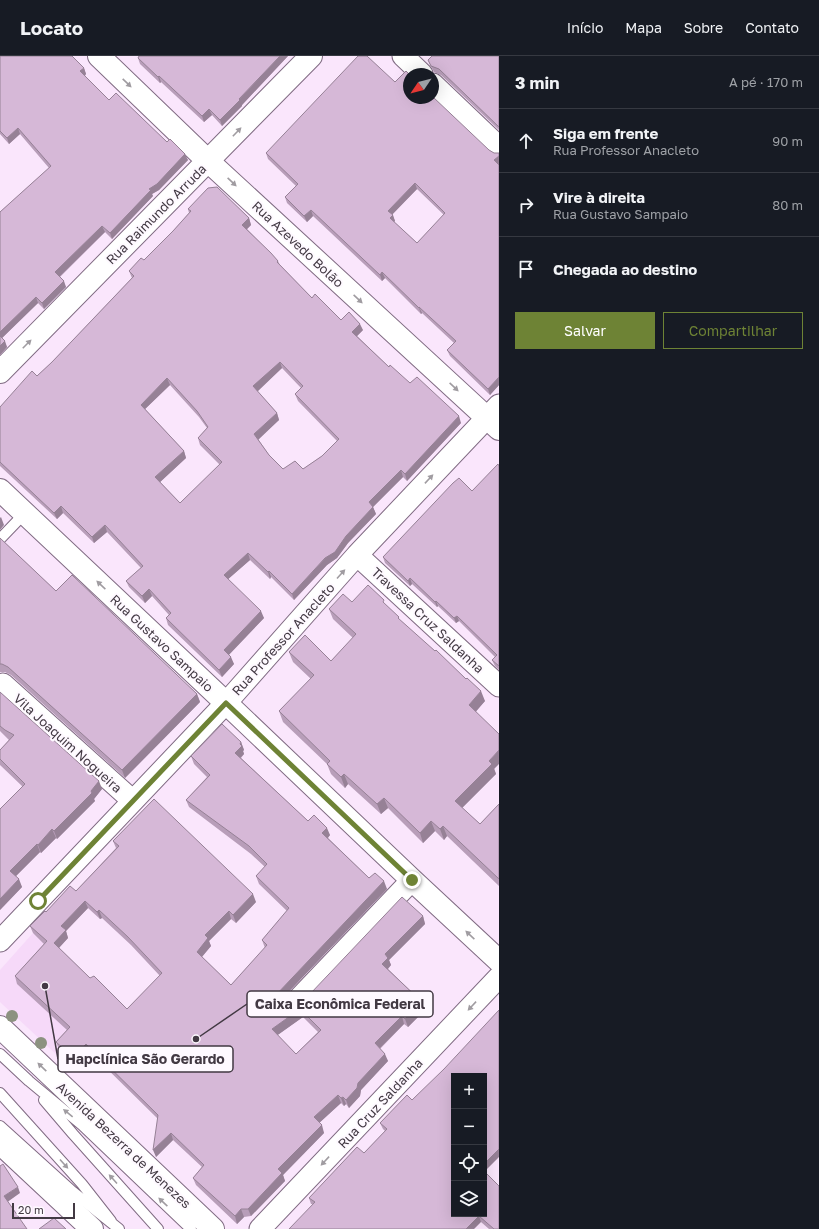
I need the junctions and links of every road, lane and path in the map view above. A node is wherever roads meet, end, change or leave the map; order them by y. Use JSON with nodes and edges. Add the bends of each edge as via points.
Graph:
{"nodes":[{"id":1,"x":99,"y":56,"type":"edge"},
{"id":2,"x":311,"y":56,"type":"edge"},
{"id":3,"x":403,"y":56,"type":"edge"},
{"id":4,"x":416,"y":68,"type":"edge"},
{"id":5,"x":439,"y":90,"type":"edge"},
{"id":6,"x":499,"y":147,"type":"edge"},
{"id":7,"x":208,"y":161,"type":"junction"},
{"id":8,"x":0,"y":372,"type":"edge"},
{"id":9,"x":495,"y":417,"type":"edge"},
{"id":10,"x":0,"y":490,"type":"edge"},
{"id":11,"x":25,"y":513,"type":"junction"},
{"id":12,"x":0,"y":539,"type":"edge"},
{"id":13,"x":358,"y":555,"type":"junction"},
{"id":14,"x":3,"y":684,"type":"dead end"},
{"id":15,"x":499,"y":686,"type":"edge"},
{"id":16,"x":226,"y":703,"type":"junction"},
{"id":17,"x":133,"y":801,"type":"junction"},
{"id":18,"x":412,"y":880,"type":"junction"},
{"id":19,"x":0,"y":941,"type":"edge"},
{"id":20,"x":499,"y":961,"type":"edge"},
{"id":21,"x":499,"y":977,"type":"edge"},
{"id":22,"x":286,"y":1012,"type":"dead end"},
{"id":23,"x":0,"y":1027,"type":"edge"},
{"id":24,"x":0,"y":1054,"type":"edge"},
{"id":25,"x":29,"y":1082,"type":"junction"},
{"id":26,"x":0,"y":1093,"type":"edge"},
{"id":27,"x":0,"y":1126,"type":"edge"},
{"id":28,"x":3,"y":1151,"type":"edge"},
{"id":29,"x":101,"y":1225,"type":"edge"},
{"id":30,"x":119,"y":1229,"type":"edge"},
{"id":31,"x":158,"y":1229,"type":"edge"},
{"id":32,"x":191,"y":1229,"type":"edge"},
{"id":33,"x":213,"y":1229,"type":"edge"},
{"id":34,"x":260,"y":1229,"type":"edge"}],
"edges":[{"from":1,"to":7,"type":"street","name":"Rua Azevedo Bolão","one_way":true},
{"from":7,"to":2,"type":"street","name":"Rua Raimundo Arruda","one_way":true},
{"from":3,"to":4,"type":"street"},
{"from":5,"to":6,"type":"street"},
{"from":8,"to":7,"type":"street","name":"Rua Raimundo Arruda","one_way":true},
{"from":7,"to":9,"type":"street","name":"Rua Azevedo Bolão","one_way":true},
{"from":13,"to":9,"type":"street","name":"Rua Professor Anacleto","one_way":true},
{"from":10,"to":11,"type":"street","name":"Rua Gustavo Sampaio"},
{"from":11,"to":12,"type":"lane"},
{"from":16,"to":11,"type":"street","name":"Rua Gustavo Sampaio","one_way":true},
{"from":13,"to":15,"type":"street","name":"Travessa Cruz Saldanha"},
{"from":16,"to":13,"type":"street","name":"Rua Professor Anacleto","one_way":true},
{"from":14,"to":17,"type":"street","name":"Vila Joaquim Nogueira"},
{"from":16,"to":17,"type":"street","name":"Rua Professor Anacleto"},
{"from":16,"to":18,"type":"street","name":"Rua Gustavo Sampaio"},
{"from":17,"to":19,"type":"street","name":"Rua Professor Anacleto"},
{"from":20,"to":18,"type":"street","name":"Rua Gustavo Sampaio","one_way":true},
{"from":18,"to":22,"type":"street"},
{"from":21,"to":34,"type":"street","name":"Rua Cruz Saldanha","one_way":true},
{"from":33,"to":23,"type":"street","name":"Avenida Bezerra de Menezes","one_way":true},
{"from":24,"to":25,"type":"lane","name":"Avenida Bezerra de Menezes"},
{"from":31,"to":25,"type":"lane","name":"Avenida Bezerra de Menezes","one_way":true},
{"from":32,"to":25,"type":"lane","name":"Avenida Bezerra de Menezes","one_way":true,"via":[[82,1125]]},
{"from":26,"to":29,"type":"lane","one_way":true,"via":[[82,1184]]},
{"from":27,"to":29,"type":"lane","via":[[73,1192]]},
{"from":28,"to":29,"type":"street"},
{"from":29,"to":30,"type":"lane"}]}
